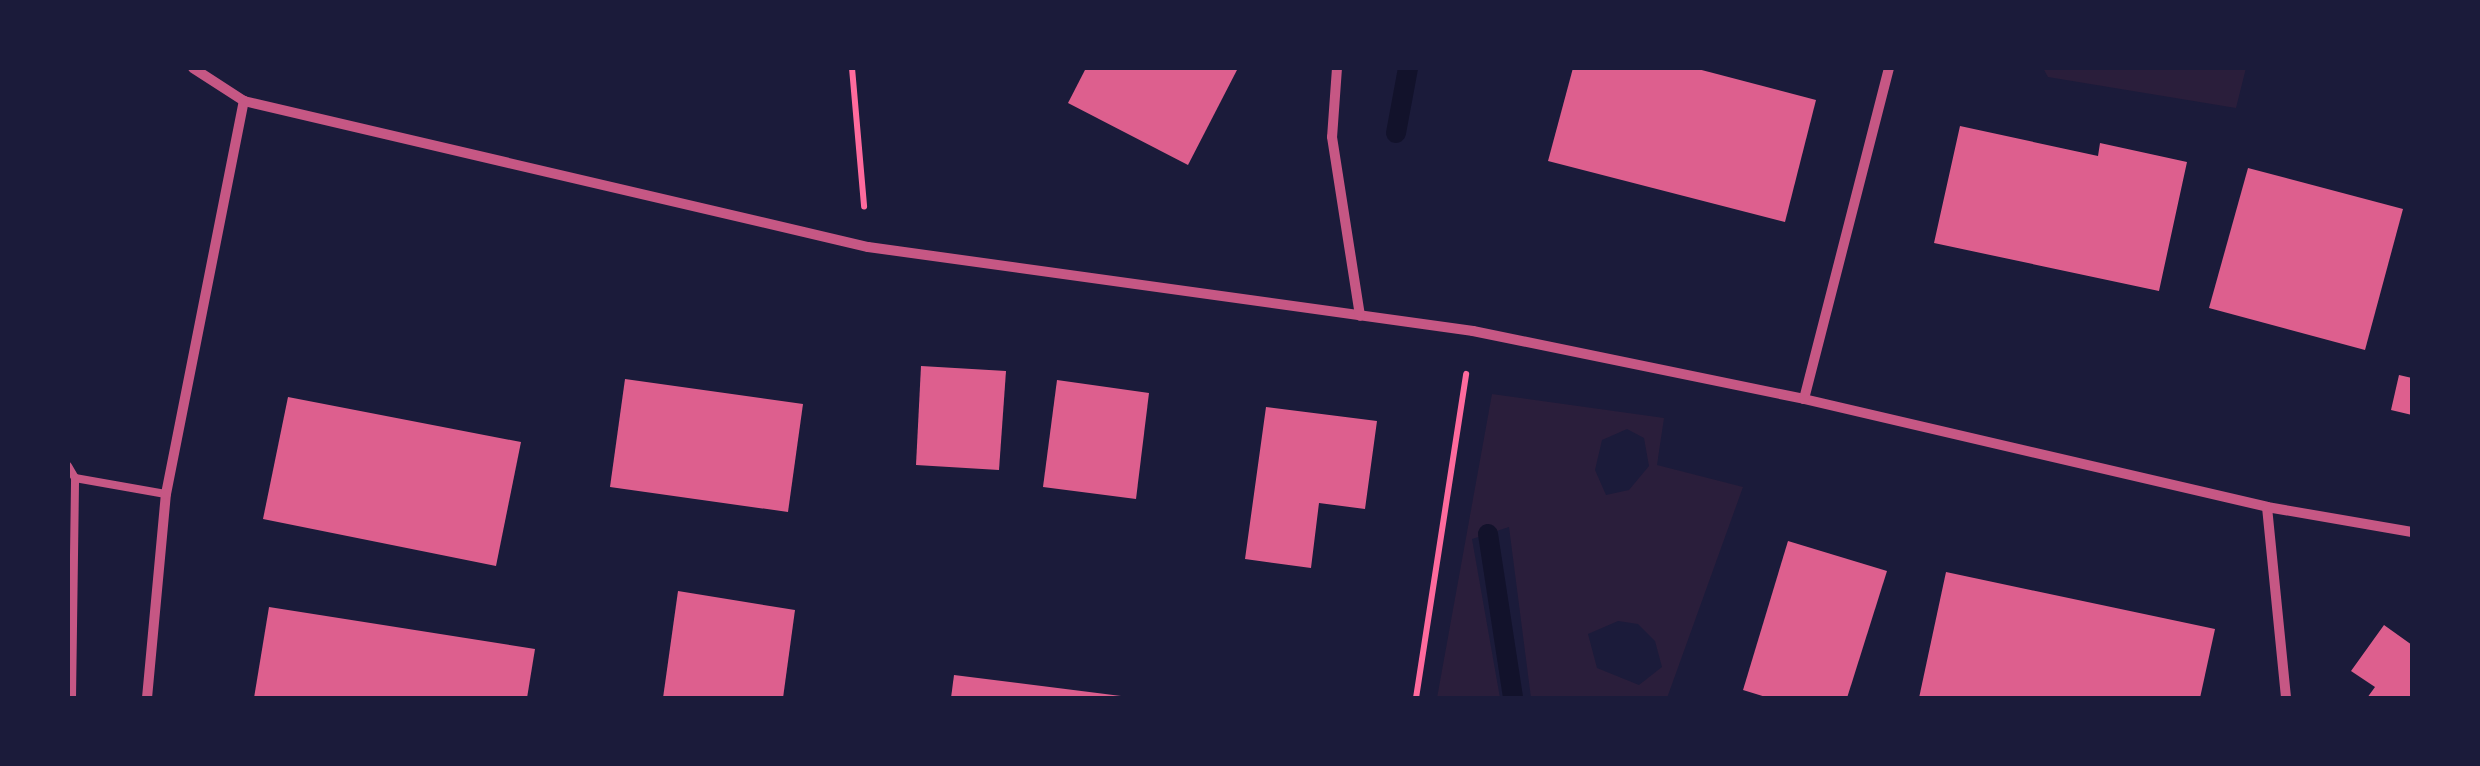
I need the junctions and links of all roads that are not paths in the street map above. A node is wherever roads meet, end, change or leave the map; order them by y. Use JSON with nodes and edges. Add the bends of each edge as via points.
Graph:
{"nodes":[{"id":1,"x":193,"y":68,"type":"edge"},
{"id":2,"x":1337,"y":68,"type":"edge"},
{"id":3,"x":1889,"y":68,"type":"edge"},
{"id":4,"x":244,"y":102,"type":"junction"},
{"id":5,"x":1360,"y":316,"type":"junction"},
{"id":6,"x":1804,"y":399,"type":"junction"},
{"id":7,"x":68,"y":466,"type":"edge"},
{"id":8,"x":74,"y":478,"type":"junction"},
{"id":9,"x":166,"y":494,"type":"junction"},
{"id":10,"x":2267,"y":508,"type":"junction"},
{"id":11,"x":2412,"y":532,"type":"edge"},
{"id":12,"x":72,"y":698,"type":"edge"},
{"id":13,"x":147,"y":698,"type":"edge"},
{"id":14,"x":2286,"y":698,"type":"edge"}],
"edges":[{"from":1,"to":4,"type":"street"},
{"from":2,"to":5,"type":"street","via":[[1332,136]]},
{"from":3,"to":6,"type":"street"},
{"from":4,"to":5,"type":"street","via":[[868,246]]},
{"from":4,"to":9,"type":"street"},
{"from":5,"to":6,"type":"street","via":[[1473,330]]},
{"from":6,"to":10,"type":"street"},
{"from":7,"to":8,"type":"lane"},
{"from":8,"to":9,"type":"lane"},
{"from":8,"to":12,"type":"lane"},
{"from":9,"to":13,"type":"street"},
{"from":10,"to":11,"type":"street"},
{"from":10,"to":14,"type":"street"}]}
